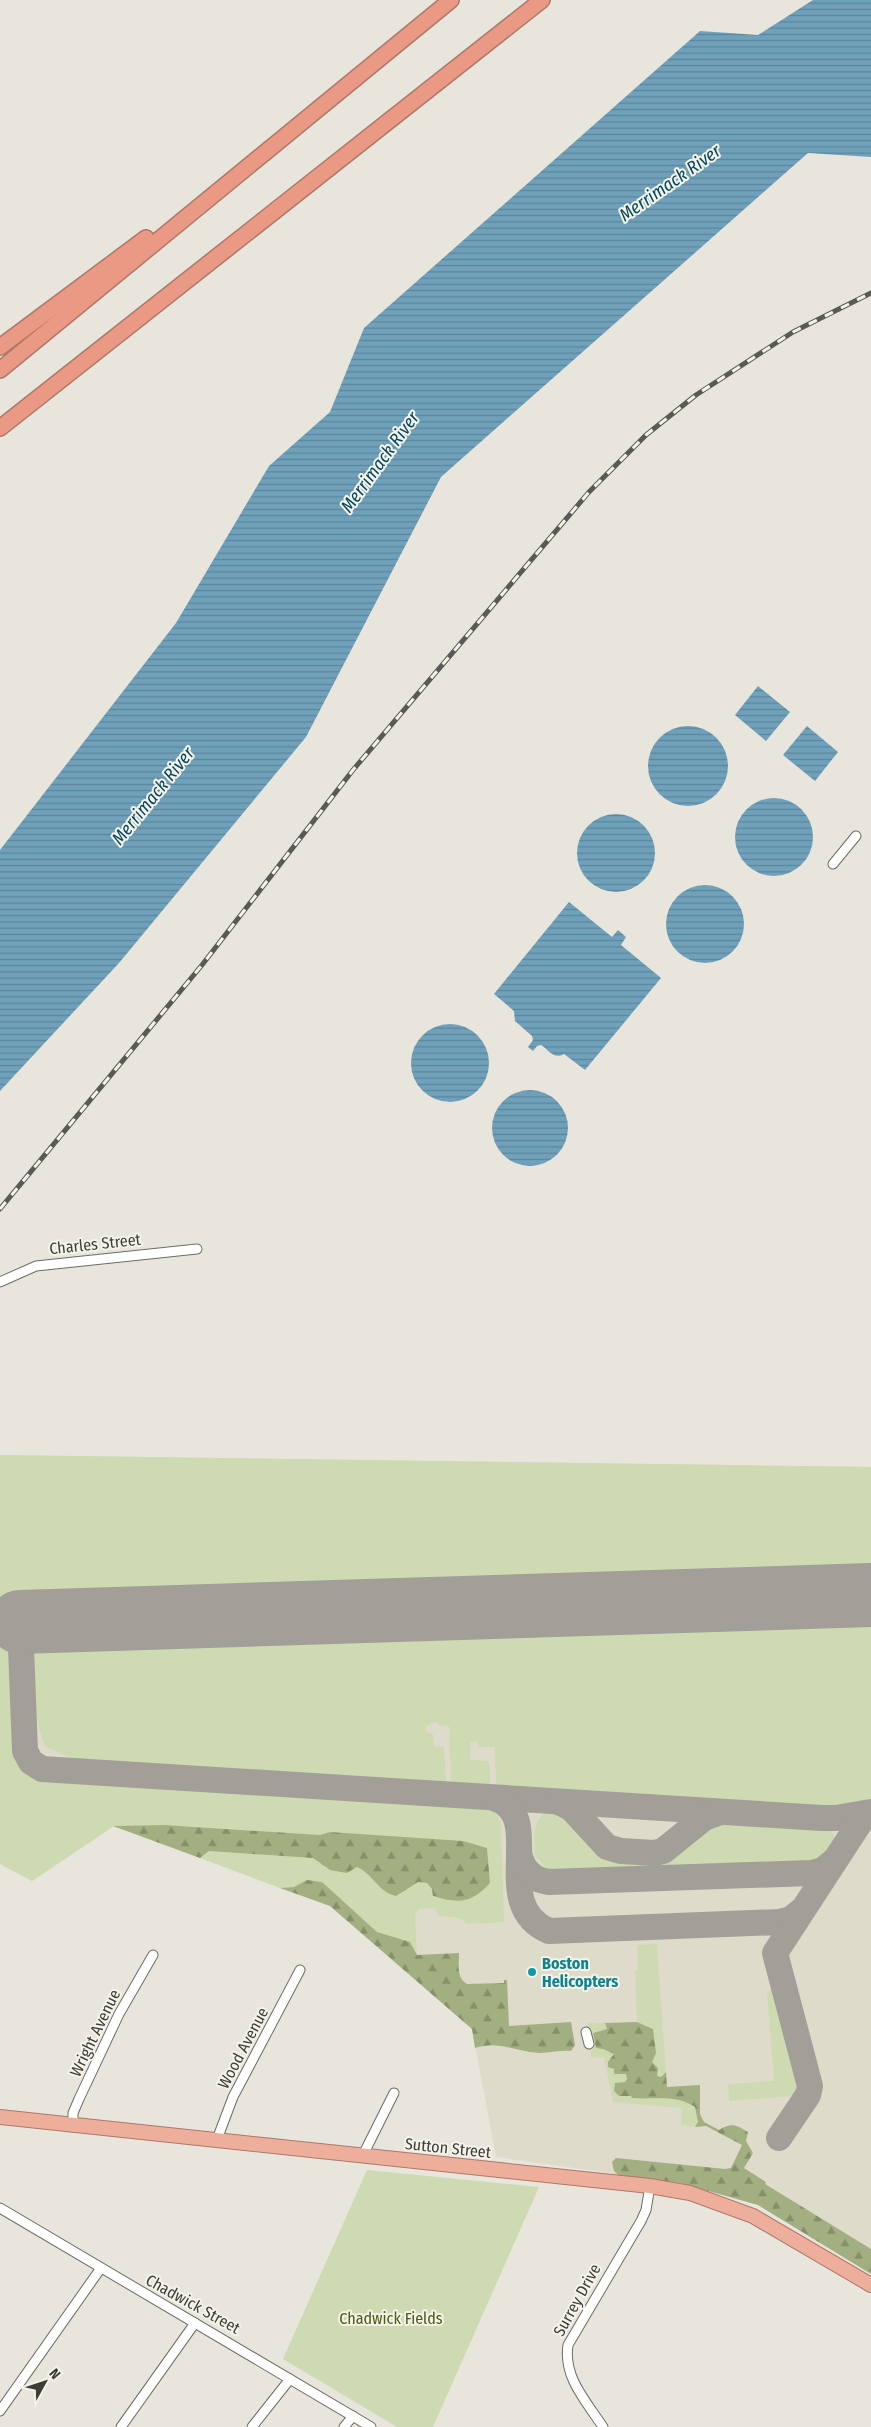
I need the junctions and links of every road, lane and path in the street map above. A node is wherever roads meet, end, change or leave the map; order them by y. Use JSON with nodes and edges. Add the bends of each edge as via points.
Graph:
{"nodes":[{"id":1,"x":451,"y":0,"type":"edge"},
{"id":2,"x":542,"y":0,"type":"edge"},
{"id":3,"x":223,"y":185,"type":"junction"},
{"id":4,"x":0,"y":347,"type":"edge"},
{"id":5,"x":0,"y":370,"type":"edge"},
{"id":6,"x":0,"y":428,"type":"edge"},
{"id":7,"x":856,"y":836,"type":"dead end"},
{"id":8,"x":833,"y":864,"type":"dead end"},
{"id":9,"x":197,"y":1249,"type":"dead end"},
{"id":10,"x":0,"y":1282,"type":"edge"},
{"id":11,"x":153,"y":1955,"type":"dead end"},
{"id":12,"x":300,"y":1970,"type":"dead end"},
{"id":13,"x":586,"y":2032,"type":"dead end"},
{"id":14,"x":589,"y":2044,"type":"dead end"},
{"id":15,"x":394,"y":2093,"type":"dead end"},
{"id":16,"x":0,"y":2118,"type":"edge"},
{"id":17,"x":73,"y":2126,"type":"junction"},
{"id":18,"x":216,"y":2142,"type":"junction"},
{"id":19,"x":362,"y":2157,"type":"junction"},
{"id":20,"x":650,"y":2186,"type":"junction"},
{"id":21,"x":0,"y":2209,"type":"edge"},
{"id":22,"x":101,"y":2268,"type":"junction"},
{"id":23,"x":871,"y":2285,"type":"edge"},
{"id":24,"x":195,"y":2323,"type":"junction"},
{"id":25,"x":290,"y":2379,"type":"junction"},
{"id":26,"x":0,"y":2411,"type":"edge"},
{"id":27,"x":353,"y":2416,"type":"junction"},
{"id":28,"x":121,"y":2427,"type":"edge"},
{"id":29,"x":252,"y":2427,"type":"edge"},
{"id":30,"x":344,"y":2427,"type":"edge"},
{"id":31,"x":372,"y":2427,"type":"edge"},
{"id":32,"x":603,"y":2427,"type":"edge"}],
"edges":[{"from":1,"to":3,"type":"highway"},
{"from":2,"to":6,"type":"highway"},
{"from":3,"to":4,"type":"highway","via":[[121,255]]},
{"from":3,"to":5,"type":"highway"},
{"from":7,"to":8,"type":"street"},
{"from":9,"to":10,"type":"street","name":"Charles Street","via":[[36,1266]]},
{"from":11,"to":17,"type":"street","name":"Wright Avenue","via":[[119,2014],[78,2099]]},
{"from":12,"to":18,"type":"street","name":"Wood Avenue","via":[[234,2097]]},
{"from":13,"to":14,"type":"street"},
{"from":15,"to":19,"type":"street"},
{"from":16,"to":17,"type":"highway","name":"Sutton Street"},
{"from":17,"to":18,"type":"highway","name":"Sutton Street"},
{"from":18,"to":19,"type":"highway","name":"Sutton Street"},
{"from":19,"to":20,"type":"highway","name":"Sutton Street"},
{"from":20,"to":23,"type":"highway","name":"Sutton Street","via":[[690,2193],[753,2216]]},
{"from":20,"to":32,"type":"street","name":"Surrey Drive","via":[[641,2221],[568,2344],[570,2374]]},
{"from":21,"to":22,"type":"street","name":"Chadwick Street"},
{"from":22,"to":24,"type":"street","name":"Chadwick Street"},
{"from":22,"to":26,"type":"street"},
{"from":24,"to":25,"type":"street","name":"Chadwick Street"},
{"from":24,"to":28,"type":"street"},
{"from":25,"to":27,"type":"street","name":"Chadwick Street"},
{"from":25,"to":29,"type":"street"},
{"from":27,"to":30,"type":"street"},
{"from":27,"to":31,"type":"street","name":"Chadwick Street"}]}
